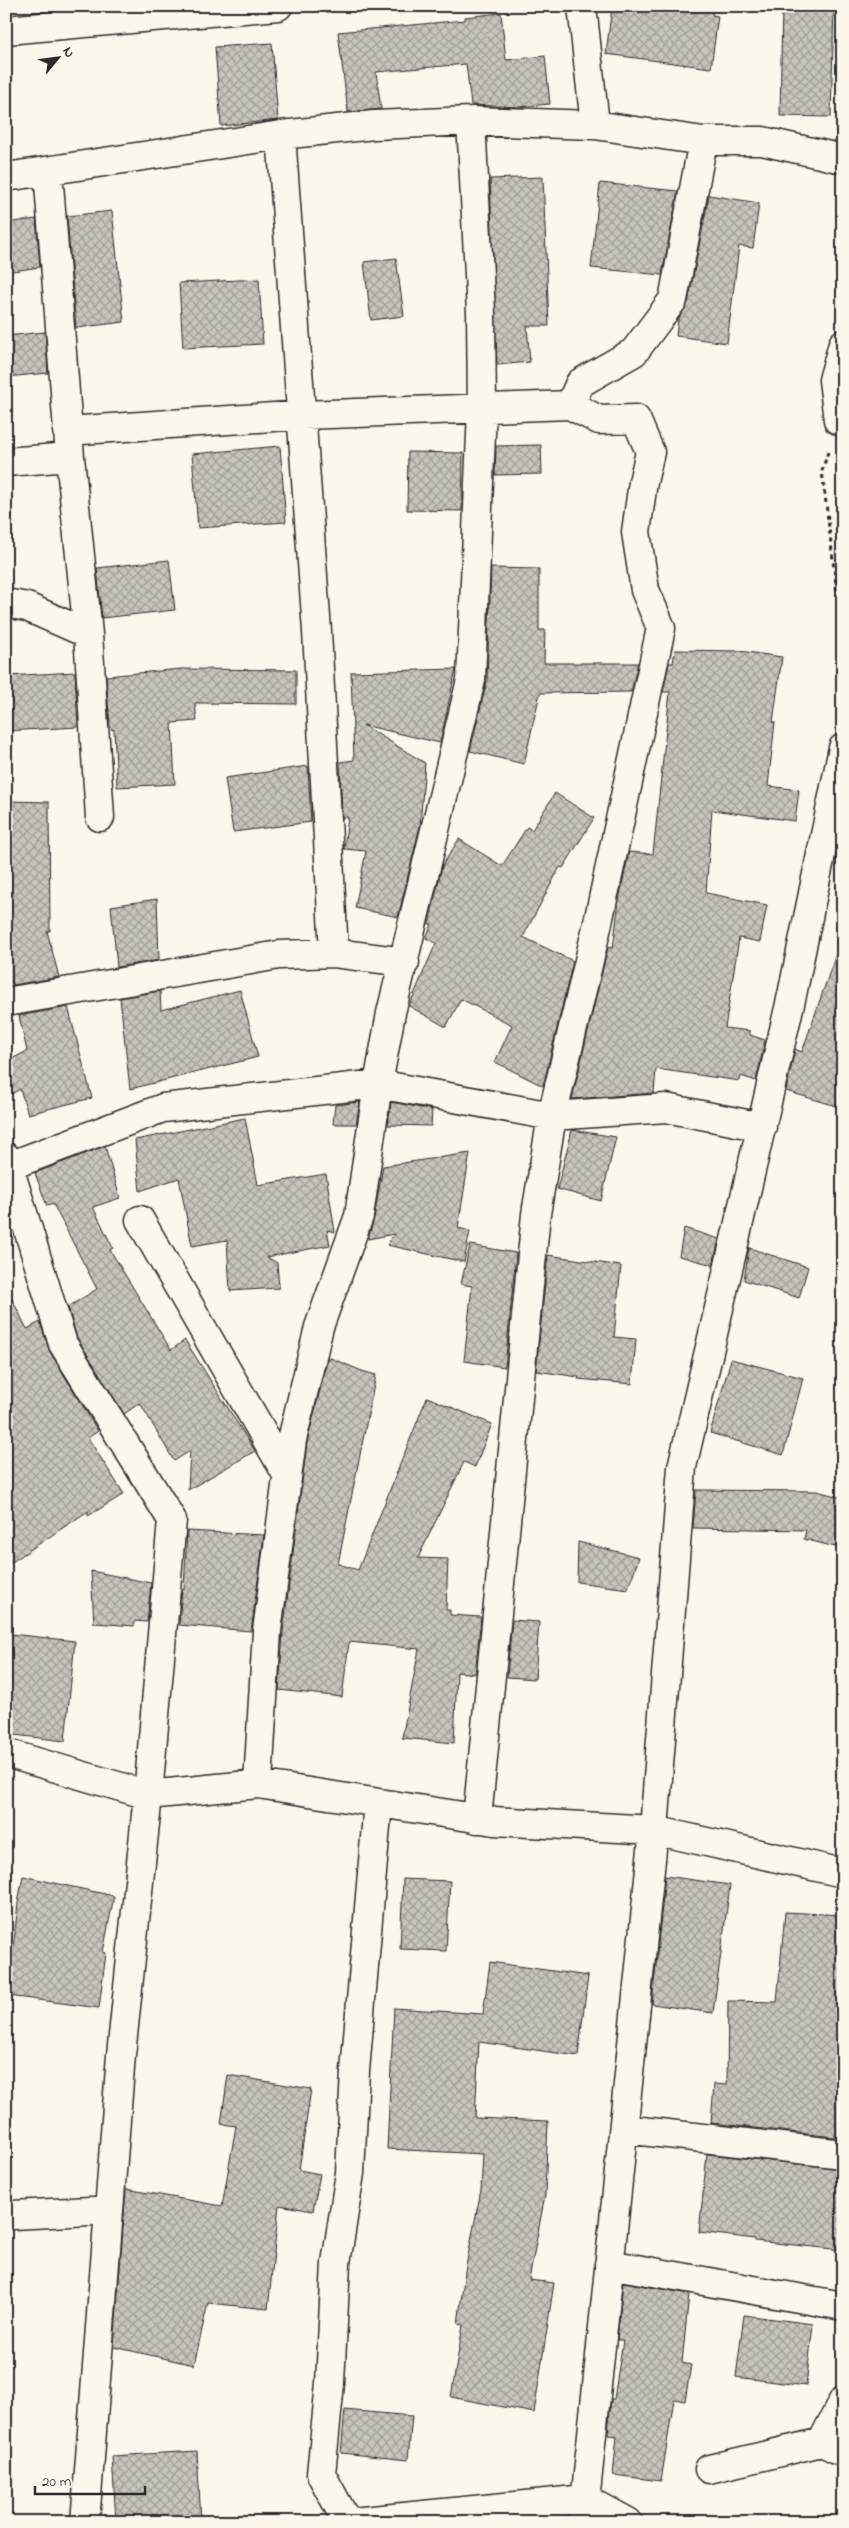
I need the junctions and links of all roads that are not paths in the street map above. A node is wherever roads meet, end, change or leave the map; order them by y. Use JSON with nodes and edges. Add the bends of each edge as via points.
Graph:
{"nodes":[{"id":1,"x":278,"y":6,"type":"edge"},
{"id":2,"x":582,"y":6,"type":"edge"},
{"id":3,"x":6,"y":30,"type":"edge"},
{"id":4,"x":471,"y":121,"type":"junction"},
{"id":5,"x":595,"y":125,"type":"junction"},
{"id":6,"x":281,"y":135,"type":"junction"},
{"id":7,"x":703,"y":141,"type":"junction"},
{"id":8,"x":843,"y":159,"type":"edge"},
{"id":9,"x":48,"y":170,"type":"junction"},
{"id":10,"x":6,"y":177,"type":"edge"},
{"id":11,"x":843,"y":344,"type":"edge"},
{"id":12,"x":570,"y":405,"type":"junction"},
{"id":13,"x":482,"y":409,"type":"junction"},
{"id":14,"x":302,"y":415,"type":"junction"},
{"id":15,"x":841,"y":421,"type":"edge"},
{"id":16,"x":68,"y":444,"type":"junction"},
{"id":17,"x":6,"y":462,"type":"edge"},
{"id":18,"x":6,"y":603,"type":"edge"},
{"id":19,"x":88,"y":634,"type":"junction"},
{"id":20,"x":843,"y":748,"type":"edge"},
{"id":21,"x":836,"y":813,"type":"edge"},
{"id":22,"x":100,"y":817,"type":"dead end"},
{"id":23,"x":334,"y":953,"type":"junction"},
{"id":24,"x":405,"y":962,"type":"junction"},
{"id":25,"x":6,"y":1002,"type":"edge"},
{"id":26,"x":378,"y":1084,"type":"junction"},
{"id":27,"x":552,"y":1116,"type":"junction"},
{"id":28,"x":762,"y":1127,"type":"junction"},
{"id":29,"x":8,"y":1161,"type":"edge"},
{"id":30,"x":140,"y":1220,"type":"dead end"},
{"id":31,"x":286,"y":1473,"type":"junction"},
{"id":32,"x":6,"y":1753,"type":"edge"},
{"id":33,"x":258,"y":1784,"type":"junction"},
{"id":34,"x":148,"y":1795,"type":"junction"},
{"id":35,"x":378,"y":1803,"type":"junction"},
{"id":36,"x":477,"y":1818,"type":"junction"},
{"id":37,"x":654,"y":1830,"type":"junction"},
{"id":38,"x":843,"y":1873,"type":"edge"},
{"id":39,"x":624,"y":2129,"type":"junction"},
{"id":40,"x":843,"y":2154,"type":"edge"},
{"id":41,"x":109,"y":2210,"type":"junction"},
{"id":42,"x":12,"y":2215,"type":"dead end"},
{"id":43,"x":610,"y":2264,"type":"junction"},
{"id":44,"x":843,"y":2306,"type":"edge"},
{"id":45,"x":843,"y":2401,"type":"edge"},
{"id":46,"x":832,"y":2447,"type":"edge"},
{"id":47,"x":709,"y":2469,"type":"dead end"},
{"id":48,"x":584,"y":2511,"type":"edge"},
{"id":49,"x":85,"y":2522,"type":"edge"},
{"id":50,"x":347,"y":2522,"type":"edge"},
{"id":51,"x":352,"y":2522,"type":"edge"},
{"id":52,"x":628,"y":2522,"type":"edge"}],
"edges":[{"from":1,"to":3,"type":"street"},
{"from":2,"to":5,"type":"street"},
{"from":4,"to":5,"type":"street"},
{"from":4,"to":6,"type":"street","via":[[374,125]]},
{"from":4,"to":13,"type":"street","via":[[481,313]]},
{"from":5,"to":7,"type":"street"},
{"from":6,"to":9,"type":"street"},
{"from":6,"to":14,"type":"street"},
{"from":7,"to":8,"type":"street","via":[[762,141]]},
{"from":7,"to":12,"type":"street","via":[[673,300],[634,352],[580,383]]},
{"from":9,"to":10,"type":"street"},
{"from":9,"to":16,"type":"street"},
{"from":11,"to":15,"type":"street","via":[[834,380]]},
{"from":12,"to":13,"type":"street"},
{"from":12,"to":27,"type":"street","via":[[599,420],[636,419],[650,452],[636,532],[645,590],[661,628],[598,927]]},
{"from":13,"to":14,"type":"street"},
{"from":13,"to":24,"type":"street","via":[[471,680]]},
{"from":14,"to":16,"type":"street"},
{"from":14,"to":23,"type":"street"},
{"from":16,"to":17,"type":"street"},
{"from":16,"to":19,"type":"street"},
{"from":18,"to":19,"type":"street","via":[[27,606]]},
{"from":19,"to":22,"type":"street"},
{"from":20,"to":21,"type":"street"},
{"from":21,"to":28,"type":"street"},
{"from":23,"to":24,"type":"street"},
{"from":23,"to":25,"type":"street","via":[[279,955]]},
{"from":24,"to":26,"type":"street"},
{"from":26,"to":27,"type":"street"},
{"from":26,"to":29,"type":"street","via":[[163,1108]]},
{"from":26,"to":31,"type":"street","via":[[360,1216],[319,1327]]},
{"from":27,"to":28,"type":"street","via":[[666,1108]]},
{"from":27,"to":36,"type":"street","via":[[536,1214]]},
{"from":28,"to":37,"type":"street","via":[[682,1467]]},
{"from":29,"to":34,"type":"street","via":[[63,1344],[172,1520]]},
{"from":30,"to":31,"type":"street"},
{"from":31,"to":33,"type":"street","via":[[267,1631]]},
{"from":32,"to":34,"type":"street"},
{"from":33,"to":34,"type":"street"},
{"from":33,"to":35,"type":"street"},
{"from":34,"to":41,"type":"street","via":[[121,2055]]},
{"from":35,"to":36,"type":"street"},
{"from":35,"to":50,"type":"street","via":[[355,2071],[350,2173],[336,2263],[330,2383],[321,2474]]},
{"from":36,"to":37,"type":"street","via":[[494,1822]]},
{"from":37,"to":38,"type":"street"},
{"from":37,"to":39,"type":"street"},
{"from":39,"to":40,"type":"street"},
{"from":39,"to":43,"type":"street"},
{"from":41,"to":42,"type":"street"},
{"from":41,"to":49,"type":"street"},
{"from":43,"to":44,"type":"street"},
{"from":43,"to":48,"type":"street"},
{"from":45,"to":46,"type":"street"},
{"from":46,"to":47,"type":"street"},
{"from":48,"to":51,"type":"street"},
{"from":48,"to":52,"type":"street"}]}
